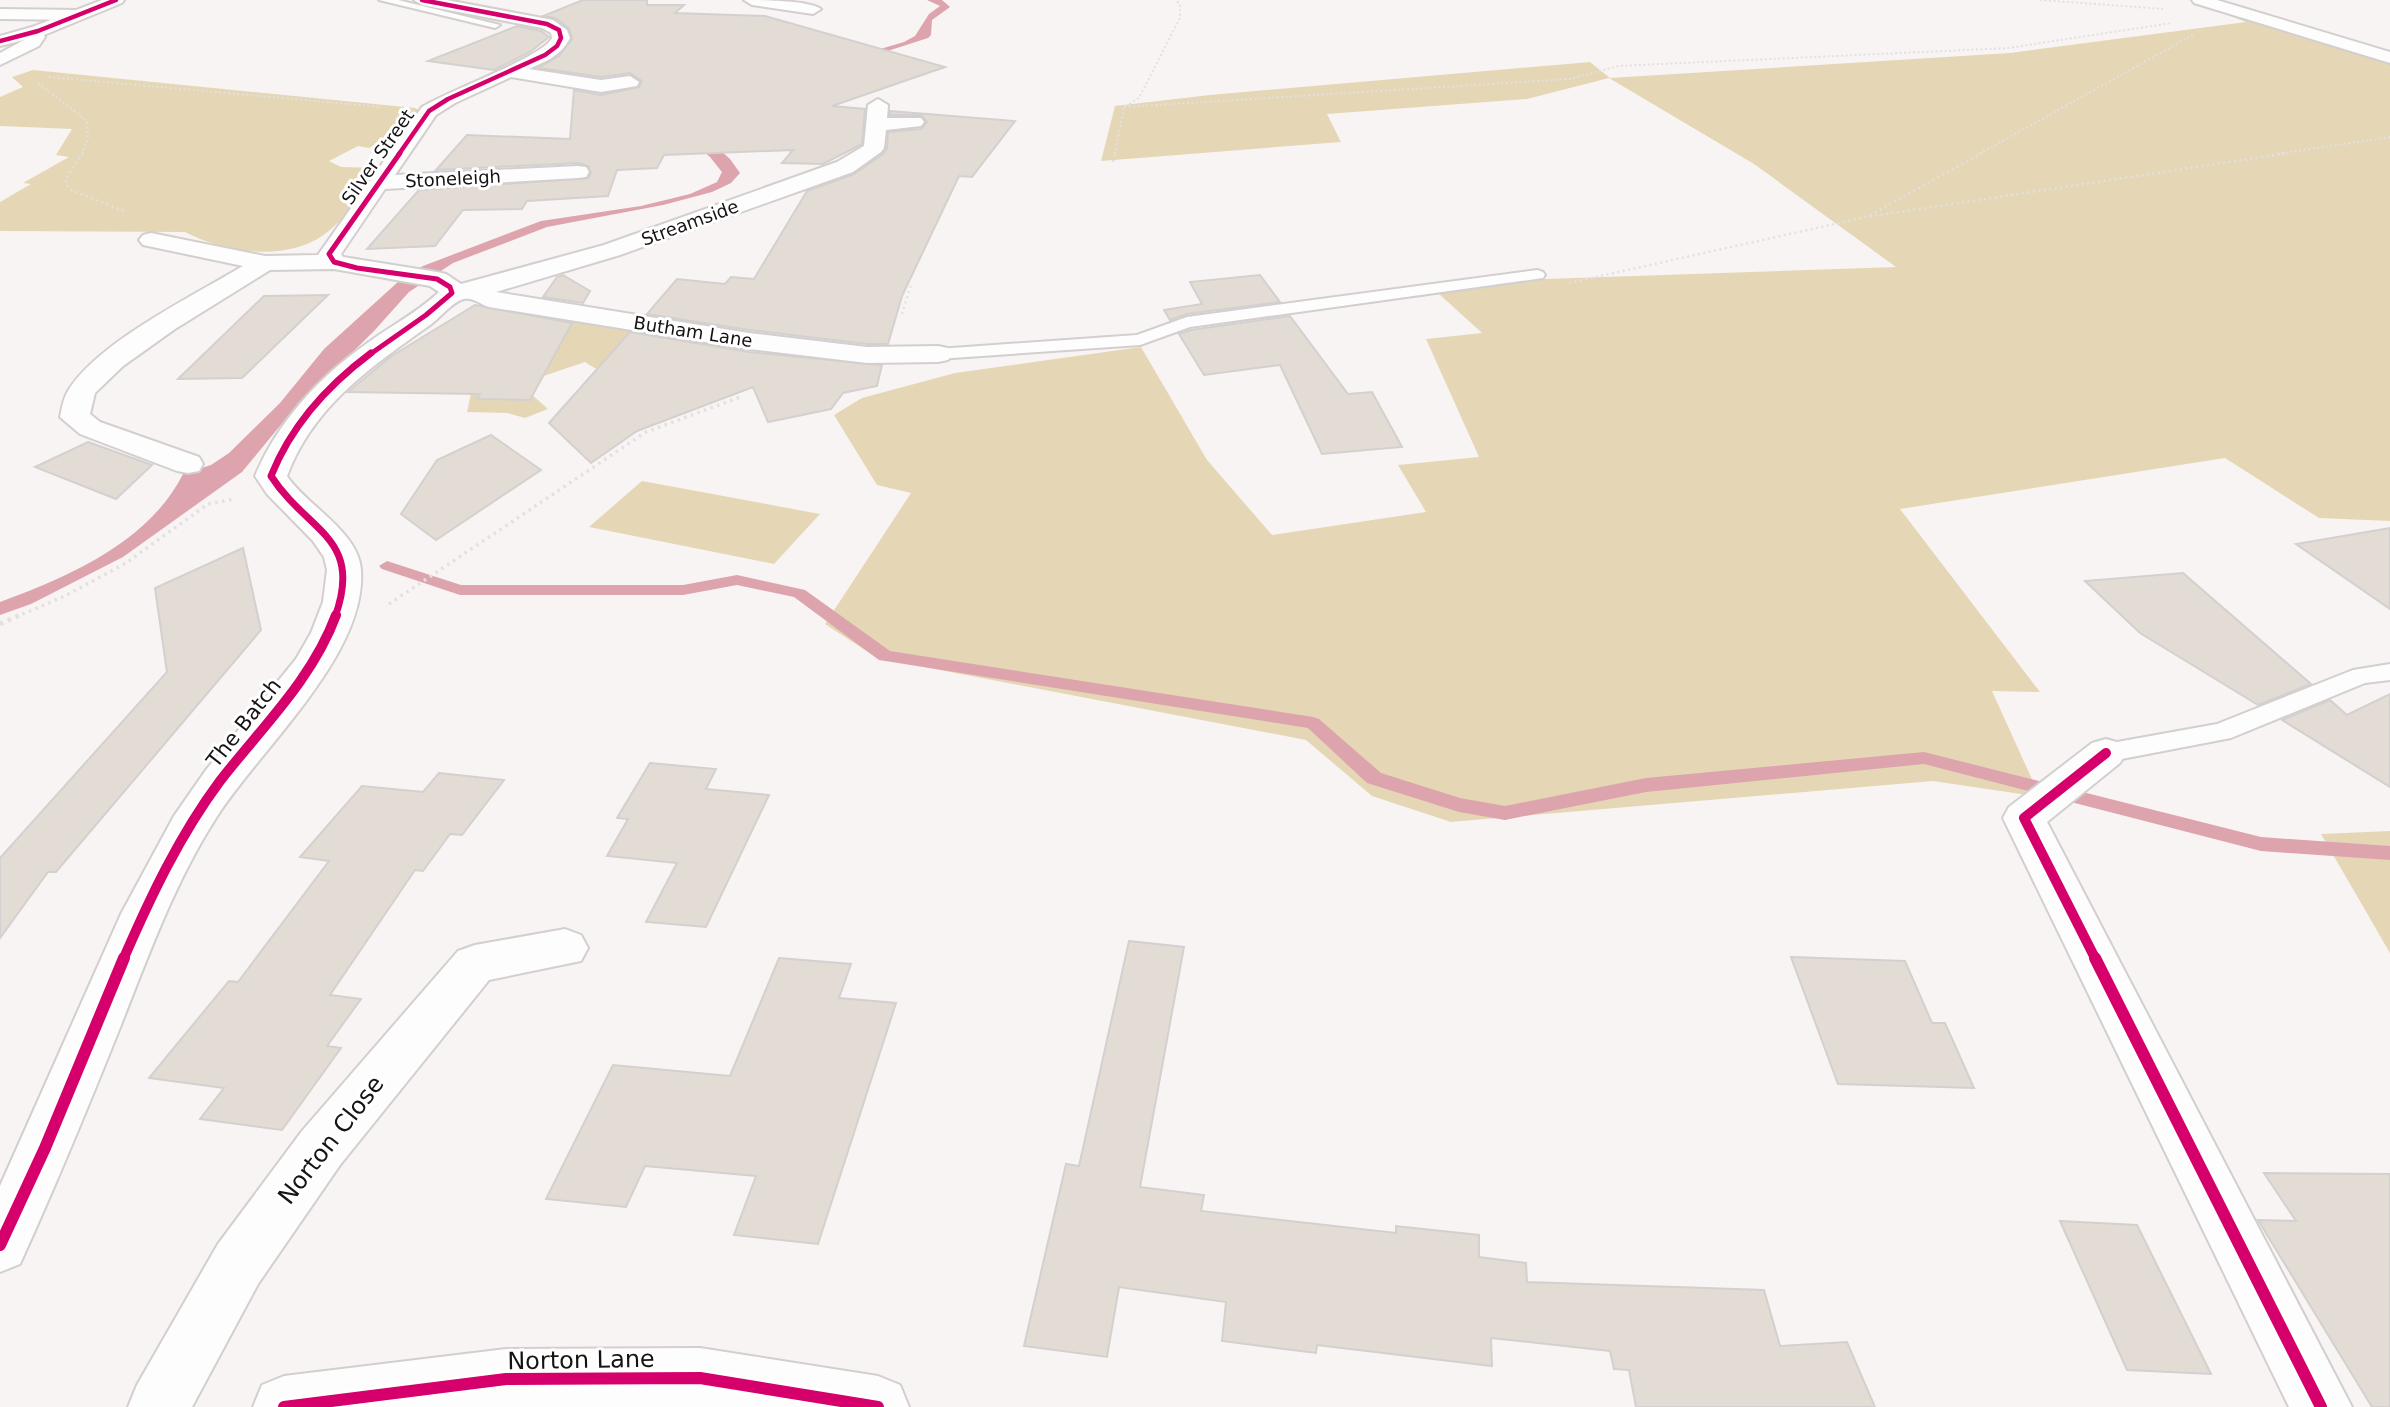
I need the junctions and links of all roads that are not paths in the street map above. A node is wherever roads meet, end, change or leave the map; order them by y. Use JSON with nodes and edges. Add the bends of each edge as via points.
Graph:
{"nodes":[{"id":1,"x":116,"y":0,"type":"edge"},
{"id":2,"x":384,"y":0,"type":"edge"},
{"id":3,"x":422,"y":0,"type":"edge"},
{"id":4,"x":752,"y":0,"type":"edge"},
{"id":5,"x":2200,"y":0,"type":"edge"},
{"id":6,"x":520,"y":3,"type":"dead end"},
{"id":7,"x":813,"y":9,"type":"dead end"},
{"id":8,"x":0,"y":13,"type":"edge"},
{"id":9,"x":79,"y":15,"type":"junction"},
{"id":10,"x":493,"y":19,"type":"junction"},
{"id":11,"x":26,"y":34,"type":"junction"},
{"id":12,"x":0,"y":41,"type":"edge"},
{"id":13,"x":2390,"y":58,"type":"edge"},
{"id":14,"x":0,"y":60,"type":"edge"},
{"id":15,"x":511,"y":72,"type":"junction"},
{"id":16,"x":630,"y":82,"type":"dead end"},
{"id":17,"x":914,"y":122,"type":"dead end"},
{"id":18,"x":578,"y":172,"type":"dead end"},
{"id":19,"x":377,"y":183,"type":"junction"},
{"id":20,"x":151,"y":240,"type":"road end"},
{"id":21,"x":334,"y":262,"type":"junction"},
{"id":22,"x":265,"y":263,"type":"junction"},
{"id":23,"x":1537,"y":275,"type":"dead end"},
{"id":24,"x":455,"y":287,"type":"junction"},
{"id":25,"x":938,"y":354,"type":"joint"},
{"id":26,"x":187,"y":464,"type":"dead end"},
{"id":27,"x":2390,"y":672,"type":"edge"},
{"id":28,"x":2093,"y":763,"type":"joint"},
{"id":29,"x":565,"y":948,"type":"dead end"},
{"id":30,"x":0,"y":1245,"type":"edge"},
{"id":31,"x":159,"y":1407,"type":"edge"},
{"id":32,"x":284,"y":1407,"type":"edge"},
{"id":33,"x":878,"y":1407,"type":"edge"},
{"id":34,"x":2321,"y":1407,"type":"edge"}],
"edges":[{"from":1,"to":9,"type":"street"},
{"from":2,"to":10,"type":"lane"},
{"from":3,"to":10,"type":"street","name":"Silver Street"},
{"from":4,"to":7,"type":"street"},
{"from":5,"to":13,"type":"street"},
{"from":6,"to":10,"type":"street"},
{"from":8,"to":9,"type":"street"},
{"from":9,"to":11,"type":"street"},
{"from":10,"to":15,"type":"street","name":"Silver Street","via":[[527,19],[559,30],[557,46]]},
{"from":11,"to":12,"type":"street"},
{"from":11,"to":14,"type":"street","via":[[36,37],[33,42]]},
{"from":15,"to":16,"type":"street","via":[[601,86]]},
{"from":15,"to":19,"type":"street","name":"Silver Street","via":[[429,111]]},
{"from":17,"to":24,"type":"street","name":"Streamside","via":[[878,114],[874,148],[845,167],[612,250]]},
{"from":18,"to":19,"type":"street","name":"Stoneleigh","via":[[524,182]]},
{"from":19,"to":21,"type":"street","name":"Silver Street","via":[[329,254]]},
{"from":20,"to":22,"type":"street"},
{"from":21,"to":22,"type":"street"},
{"from":21,"to":24,"type":"street"},
{"from":22,"to":26,"type":"street","via":[[132,347],[83,389],[76,405],[75,417],[90,428]]},
{"from":23,"to":25,"type":"lane","via":[[1187,322],[1140,340]]},
{"from":24,"to":25,"type":"street","name":"Butham Lane","via":[[489,299],[749,341],[867,355]]},
{"from":24,"to":30,"type":"street","name":"The Batch","via":[[439,306],[347,373],[302,420],[275,461],[271,476],[278,490],[331,540],[344,566],[343,600],[333,629],[305,673],[202,806],[147,905]]},
{"from":27,"to":28,"type":"lane","via":[[2361,676],[2222,733]]},
{"from":28,"to":34,"type":"street","via":[[2024,818]]},
{"from":29,"to":31,"type":"street","name":"Norton Close","via":[[475,964],[313,1158],[238,1264]]},
{"from":32,"to":33,"type":"street","name":"Norton Lane","via":[[506,1379],[575,1378],[699,1378]]}]}
